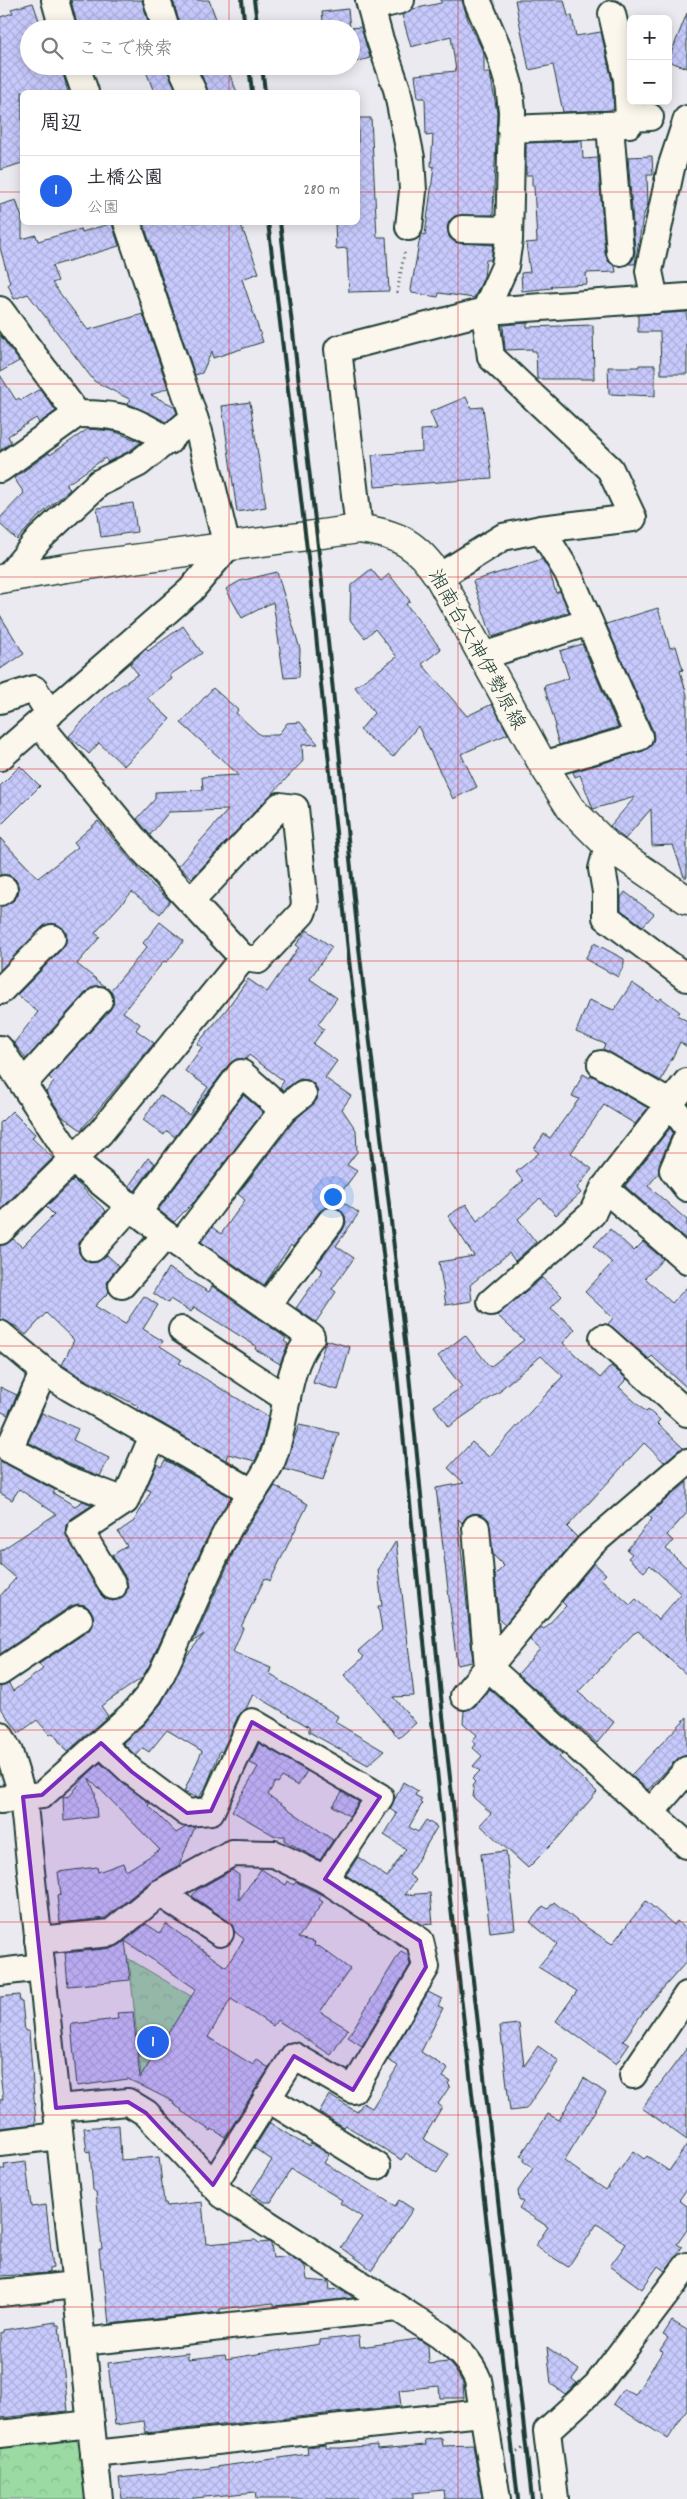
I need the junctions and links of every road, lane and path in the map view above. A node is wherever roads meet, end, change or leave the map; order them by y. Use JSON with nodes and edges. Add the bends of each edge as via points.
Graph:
{"nodes":[{"id":1,"x":55,"y":0,"type":"edge"},
{"id":2,"x":157,"y":0,"type":"edge"},
{"id":3,"x":401,"y":0,"type":"edge"},
{"id":4,"x":477,"y":0,"type":"edge"},
{"id":5,"x":371,"y":4,"type":"edge"},
{"id":6,"x":612,"y":14,"type":"dead end"},
{"id":7,"x":61,"y":20,"type":"edge"},
{"id":8,"x":163,"y":20,"type":"edge"},
{"id":9,"x":79,"y":75,"type":"edge"},
{"id":10,"x":185,"y":75,"type":"edge"},
{"id":11,"x":84,"y":90,"type":"edge"},
{"id":12,"x":192,"y":90,"type":"edge"},
{"id":13,"x":687,"y":119,"type":"edge"},
{"id":14,"x":630,"y":120,"type":"junction"},
{"id":15,"x":511,"y":129,"type":"junction"},
{"id":16,"x":128,"y":225,"type":"edge"},
{"id":17,"x":409,"y":227,"type":"joint"},
{"id":18,"x":462,"y":229,"type":"dead end"},
{"id":19,"x":509,"y":230,"type":"junction"},
{"id":20,"x":620,"y":252,"type":"dead end"},
{"id":21,"x":397,"y":293,"type":"dead end"},
{"id":22,"x":687,"y":297,"type":"edge"},
{"id":23,"x":655,"y":300,"type":"junction"},
{"id":24,"x":0,"y":310,"type":"edge"},
{"id":25,"x":485,"y":311,"type":"junction"},
{"id":26,"x":77,"y":414,"type":"junction"},
{"id":27,"x":194,"y":418,"type":"junction"},
{"id":28,"x":169,"y":441,"type":"junction"},
{"id":29,"x":0,"y":469,"type":"edge"},
{"id":30,"x":359,"y":529,"type":"junction"},
{"id":31,"x":541,"y":529,"type":"junction"},
{"id":32,"x":227,"y":547,"type":"junction"},
{"id":33,"x":439,"y":577,"type":"junction"},
{"id":34,"x":6,"y":578,"type":"edge"},
{"id":35,"x":589,"y":622,"type":"junction"},
{"id":36,"x":483,"y":656,"type":"junction"},
{"id":37,"x":0,"y":700,"type":"edge"},
{"id":38,"x":45,"y":719,"type":"junction"},
{"id":39,"x":0,"y":757,"type":"edge"},
{"id":40,"x":543,"y":764,"type":"junction"},
{"id":41,"x":608,"y":846,"type":"junction"},
{"id":42,"x":192,"y":900,"type":"junction"},
{"id":43,"x":687,"y":900,"type":"edge"},
{"id":44,"x":52,"y":938,"type":"dead end"},
{"id":45,"x":243,"y":958,"type":"junction"},
{"id":46,"x":687,"y":978,"type":"edge"},
{"id":47,"x":0,"y":992,"type":"edge"},
{"id":48,"x":99,"y":1000,"type":"dead end"},
{"id":49,"x":0,"y":1049,"type":"edge"},
{"id":50,"x":601,"y":1064,"type":"dead end"},
{"id":51,"x":687,"y":1082,"type":"edge"},
{"id":52,"x":24,"y":1083,"type":"junction"},
{"id":53,"x":669,"y":1103,"type":"junction"},
{"id":54,"x":687,"y":1126,"type":"edge"},
{"id":55,"x":687,"y":1137,"type":"edge"},
{"id":56,"x":73,"y":1160,"type":"junction"},
{"id":57,"x":604,"y":1188,"type":"junction"},
{"id":58,"x":687,"y":1188,"type":"edge"},
{"id":59,"x":134,"y":1210,"type":"junction"},
{"id":60,"x":331,"y":1222,"type":"dead end"},
{"id":61,"x":0,"y":1231,"type":"edge"},
{"id":62,"x":173,"y":1240,"type":"junction"},
{"id":63,"x":93,"y":1248,"type":"dead end"},
{"id":64,"x":687,"y":1260,"type":"edge"},
{"id":65,"x":122,"y":1285,"type":"dead end"},
{"id":66,"x":491,"y":1302,"type":"dead end"},
{"id":67,"x":267,"y":1306,"type":"junction"},
{"id":68,"x":182,"y":1330,"type":"dead end"},
{"id":69,"x":0,"y":1334,"type":"edge"},
{"id":70,"x":603,"y":1338,"type":"dead end"},
{"id":71,"x":44,"y":1371,"type":"junction"},
{"id":72,"x":288,"y":1399,"type":"junction"},
{"id":73,"x":687,"y":1413,"type":"edge"},
{"id":74,"x":154,"y":1436,"type":"junction"},
{"id":75,"x":687,"y":1462,"type":"edge"},
{"id":76,"x":252,"y":1492,"type":"junction"},
{"id":77,"x":125,"y":1501,"type":"junction"},
{"id":78,"x":476,"y":1528,"type":"dead end"},
{"id":79,"x":113,"y":1586,"type":"dead end"},
{"id":80,"x":79,"y":1619,"type":"dead end"},
{"id":81,"x":488,"y":1668,"type":"junction"},
{"id":82,"x":0,"y":1672,"type":"edge"},
{"id":83,"x":464,"y":1696,"type":"dead end"},
{"id":84,"x":0,"y":1735,"type":"edge"},
{"id":85,"x":102,"y":1742,"type":"junction"},
{"id":86,"x":687,"y":1770,"type":"edge"},
{"id":87,"x":11,"y":1799,"type":"edge"},
{"id":88,"x":651,"y":1812,"type":"junction"},
{"id":89,"x":687,"y":1845,"type":"edge"},
{"id":90,"x":325,"y":1879,"type":"junction"},
{"id":91,"x":160,"y":1893,"type":"junction"},
{"id":92,"x":219,"y":1934,"type":"dead end"},
{"id":93,"x":38,"y":1940,"type":"junction"},
{"id":94,"x":41,"y":1967,"type":"junction"},
{"id":95,"x":0,"y":1972,"type":"edge"},
{"id":96,"x":687,"y":1995,"type":"edge"},
{"id":97,"x":633,"y":2075,"type":"dead end"},
{"id":98,"x":267,"y":2098,"type":"junction"},
{"id":99,"x":56,"y":2108,"type":"junction"},
{"id":100,"x":60,"y":2136,"type":"junction"},
{"id":101,"x":0,"y":2143,"type":"edge"},
{"id":102,"x":377,"y":2166,"type":"dead end"},
{"id":103,"x":213,"y":2185,"type":"junction"},
{"id":104,"x":687,"y":2266,"type":"edge"},
{"id":105,"x":76,"y":2285,"type":"junction"},
{"id":106,"x":0,"y":2293,"type":"edge"},
{"id":107,"x":397,"y":2308,"type":"junction"},
{"id":108,"x":82,"y":2342,"type":"junction"},
{"id":109,"x":482,"y":2412,"type":"junction"},
{"id":110,"x":90,"y":2424,"type":"junction"},
{"id":111,"x":547,"y":2431,"type":"junction"},
{"id":112,"x":0,"y":2434,"type":"edge"},
{"id":113,"x":94,"y":2454,"type":"junction"},
{"id":114,"x":492,"y":2467,"type":"junction"},
{"id":115,"x":99,"y":2499,"type":"edge"},
{"id":116,"x":497,"y":2499,"type":"edge"},
{"id":117,"x":555,"y":2499,"type":"edge"}],
"edges":[{"from":1,"to":7,"type":"street"},
{"from":2,"to":8,"type":"street"},
{"from":3,"to":5,"type":"street"},
{"from":4,"to":15,"type":"street","via":[[500,51],[510,86]]},
{"from":5,"to":17,"type":"street","via":[[378,36],[397,89],[411,158],[413,191]]},
{"from":6,"to":14,"type":"street","via":[[627,79]]},
{"from":9,"to":11,"type":"street"},
{"from":10,"to":12,"type":"street"},
{"from":13,"to":23,"type":"street","via":[[671,168],[649,271]]},
{"from":14,"to":15,"type":"street"},
{"from":14,"to":20,"type":"street"},
{"from":15,"to":19,"type":"street"},
{"from":16,"to":27,"type":"street"},
{"from":17,"to":21,"type":"path"},
{"from":18,"to":19,"type":"street"},
{"from":19,"to":25,"type":"street","via":[[505,266]]},
{"from":22,"to":23,"type":"street"},
{"from":23,"to":25,"type":"street"},
{"from":24,"to":26,"type":"street"},
{"from":25,"to":30,"type":"street","via":[[338,350]]},
{"from":25,"to":31,"type":"street","via":[[491,357],[610,469],[633,518]]},
{"from":26,"to":28,"type":"street","via":[[110,414],[139,422]]},
{"from":26,"to":29,"type":"street"},
{"from":27,"to":28,"type":"street"},
{"from":27,"to":32,"type":"street"},
{"from":28,"to":34,"type":"street","via":[[139,463],[99,483],[40,538]]},
{"from":30,"to":32,"type":"main road","name":"湘南台大神伊勢原線"},
{"from":30,"to":33,"type":"main road","name":"湘南台大神伊勢原線","via":[[380,532],[406,543],[426,557]]},
{"from":31,"to":33,"type":"street","via":[[503,537]]},
{"from":31,"to":35,"type":"street","via":[[568,573]]},
{"from":32,"to":34,"type":"main road","name":"湘南台大神伊勢原線"},
{"from":32,"to":38,"type":"street","via":[[190,590]]},
{"from":33,"to":36,"type":"main road","name":"湘南台大神伊勢原線"},
{"from":35,"to":36,"type":"street"},
{"from":35,"to":40,"type":"street","via":[[639,737]]},
{"from":36,"to":40,"type":"main road","name":"湘南台大神伊勢原線"},
{"from":37,"to":38,"type":"street","via":[[34,689]]},
{"from":38,"to":39,"type":"street"},
{"from":38,"to":42,"type":"street","via":[[143,850]]},
{"from":40,"to":41,"type":"main road","name":"湘南台大神伊勢原線","via":[[571,809]]},
{"from":41,"to":43,"type":"main road","name":"湘南台大神伊勢原線"},
{"from":41,"to":46,"type":"street","via":[[602,869],[606,917]]},
{"from":42,"to":45,"type":"street"},
{"from":42,"to":45,"type":"street","via":[[280,806],[295,808],[306,897],[302,913],[258,960]]},
{"from":44,"to":47,"type":"street"},
{"from":45,"to":56,"type":"street","via":[[100,1133]]},
{"from":48,"to":52,"type":"street"},
{"from":49,"to":52,"type":"street"},
{"from":50,"to":53,"type":"street"},
{"from":51,"to":53,"type":"street"},
{"from":52,"to":56,"type":"street"},
{"from":53,"to":54,"type":"street"},
{"from":53,"to":57,"type":"street"},
{"from":55,"to":58,"type":"street","via":[[672,1170]]},
{"from":56,"to":59,"type":"street"},
{"from":56,"to":61,"type":"street"},
{"from":57,"to":64,"type":"street"},
{"from":57,"to":66,"type":"street","via":[[592,1214]]},
{"from":59,"to":62,"type":"street"},
{"from":59,"to":62,"type":"street","via":[[241,1073],[293,1102]]},
{"from":59,"to":63,"type":"street"},
{"from":60,"to":67,"type":"street"},
{"from":62,"to":65,"type":"street"},
{"from":62,"to":67,"type":"street"},
{"from":67,"to":72,"type":"street","via":[[311,1337],[298,1362]]},
{"from":68,"to":72,"type":"street","via":[[210,1360]]},
{"from":69,"to":71,"type":"street"},
{"from":70,"to":73,"type":"street"},
{"from":71,"to":74,"type":"street"},
{"from":71,"to":77,"type":"street","via":[[9,1449],[66,1479]]},
{"from":72,"to":76,"type":"street","via":[[272,1461]]},
{"from":74,"to":76,"type":"street"},
{"from":74,"to":77,"type":"street"},
{"from":75,"to":81,"type":"street","via":[[589,1546]]},
{"from":76,"to":85,"type":"street","via":[[228,1530],[149,1695]]},
{"from":77,"to":79,"type":"street","via":[[80,1531]]},
{"from":78,"to":81,"type":"street"},
{"from":80,"to":82,"type":"street"},
{"from":81,"to":83,"type":"street"},
{"from":81,"to":88,"type":"street"},
{"from":84,"to":87,"type":"street","via":[[9,1752]]},
{"from":85,"to":87,"type":"street","via":[[42,1795]]},
{"from":85,"to":90,"type":"street","via":[[132,1772],[187,1813],[211,1811],[252,1722],[380,1797]]},
{"from":86,"to":88,"type":"street"},
{"from":87,"to":93,"type":"street"},
{"from":88,"to":89,"type":"street"},
{"from":90,"to":91,"type":"street","via":[[274,1854],[232,1853]]},
{"from":90,"to":98,"type":"street","via":[[420,1941],[426,1967],[353,2090],[294,2056]]},
{"from":91,"to":92,"type":"street"},
{"from":91,"to":93,"type":"street","via":[[111,1934]]},
{"from":93,"to":94,"type":"street"},
{"from":94,"to":95,"type":"street"},
{"from":94,"to":99,"type":"street"},
{"from":96,"to":97,"type":"street"},
{"from":98,"to":102,"type":"street"},
{"from":98,"to":103,"type":"street"},
{"from":99,"to":100,"type":"street"},
{"from":99,"to":103,"type":"street","via":[[128,2102],[146,2113]]},
{"from":100,"to":101,"type":"street"},
{"from":100,"to":105,"type":"street"},
{"from":103,"to":107,"type":"street","via":[[223,2195]]},
{"from":104,"to":111,"type":"street","via":[[597,2385]]},
{"from":105,"to":106,"type":"street"},
{"from":105,"to":108,"type":"street"},
{"from":107,"to":108,"type":"street"},
{"from":107,"to":109,"type":"street","via":[[441,2336],[472,2365],[478,2380]]},
{"from":108,"to":110,"type":"street"},
{"from":109,"to":113,"type":"street"},
{"from":109,"to":114,"type":"street"},
{"from":110,"to":112,"type":"street"},
{"from":110,"to":113,"type":"street"},
{"from":111,"to":114,"type":"path"},
{"from":111,"to":117,"type":"street"},
{"from":113,"to":115,"type":"street"},
{"from":114,"to":116,"type":"street"}]}
